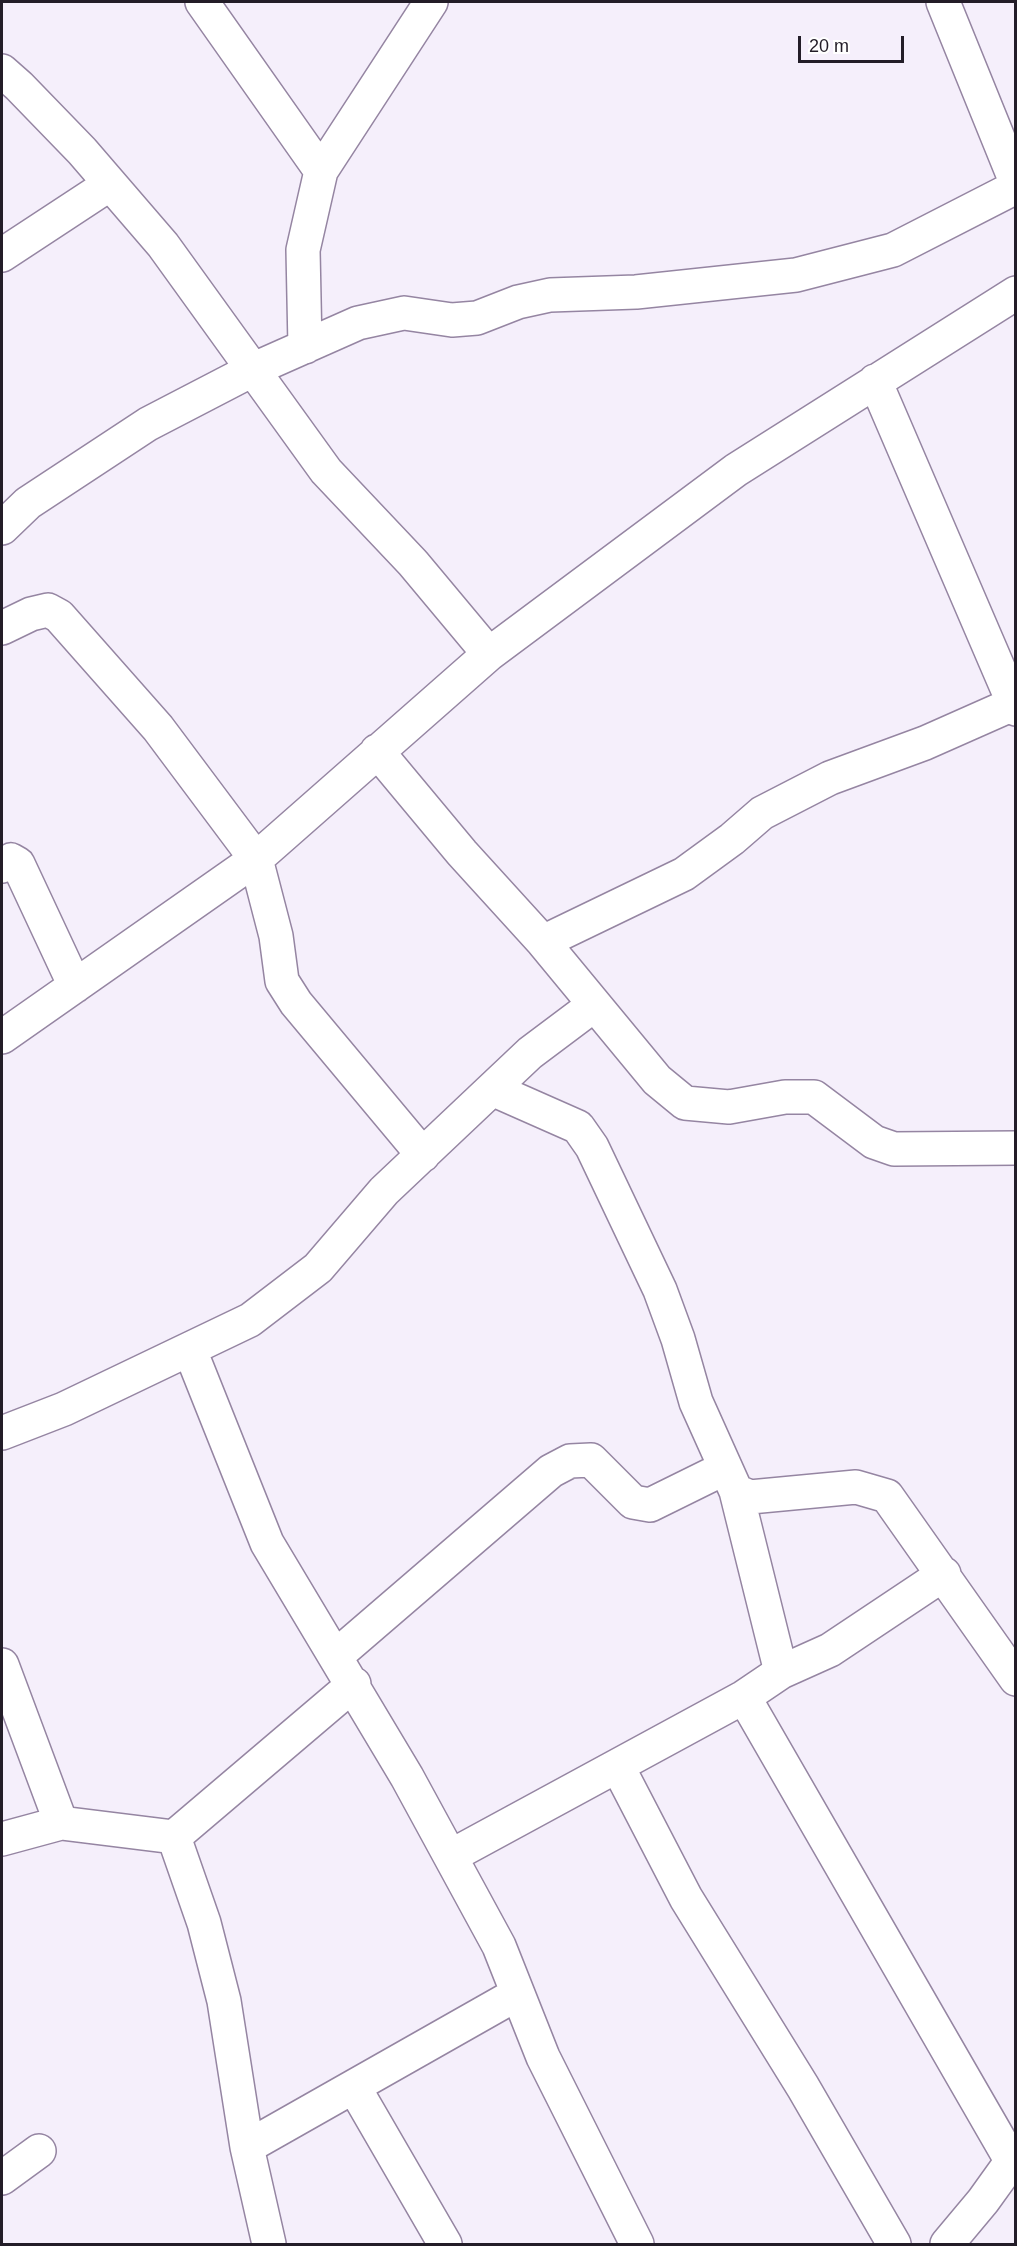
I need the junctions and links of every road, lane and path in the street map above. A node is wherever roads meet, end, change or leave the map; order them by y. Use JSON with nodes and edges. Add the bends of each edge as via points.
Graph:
{"nodes":[{"id":1,"x":202,"y":2,"type":"edge"},
{"id":2,"x":431,"y":2,"type":"edge"},
{"id":3,"x":943,"y":2,"type":"edge"},
{"id":4,"x":2,"y":71,"type":"edge"},
{"id":5,"x":1009,"y":148,"type":"edge"},
{"id":6,"x":321,"y":171,"type":"junction"},
{"id":7,"x":1016,"y":182,"type":"edge"},
{"id":8,"x":110,"y":184,"type":"junction"},
{"id":9,"x":1016,"y":187,"type":"edge"},
{"id":10,"x":2,"y":255,"type":"edge"},
{"id":11,"x":1016,"y":293,"type":"edge"},
{"id":12,"x":305,"y":347,"type":"junction"},
{"id":13,"x":252,"y":370,"type":"junction"},
{"id":14,"x":875,"y":381,"type":"junction"},
{"id":15,"x":2,"y":528,"type":"edge"},
{"id":16,"x":2,"y":628,"type":"edge"},
{"id":17,"x":489,"y":654,"type":"junction"},
{"id":18,"x":1014,"y":706,"type":"edge"},
{"id":19,"x":377,"y":751,"type":"junction"},
{"id":20,"x":256,"y":859,"type":"junction"},
{"id":21,"x":2,"y":866,"type":"edge"},
{"id":22,"x":543,"y":942,"type":"junction"},
{"id":23,"x":75,"y":986,"type":"junction"},
{"id":24,"x":594,"y":1005,"type":"junction"},
{"id":25,"x":2,"y":1037,"type":"edge"},
{"id":26,"x":492,"y":1089,"type":"junction"},
{"id":27,"x":1016,"y":1148,"type":"edge"},
{"id":28,"x":423,"y":1155,"type":"junction"},
{"id":29,"x":190,"y":1350,"type":"junction"},
{"id":30,"x":2,"y":1433,"type":"edge"},
{"id":31,"x":730,"y":1480,"type":"junction"},
{"id":32,"x":944,"y":1574,"type":"junction"},
{"id":33,"x":336,"y":1656,"type":"junction"},
{"id":34,"x":2,"y":1665,"type":"edge"},
{"id":35,"x":781,"y":1672,"type":"junction"},
{"id":36,"x":1016,"y":1679,"type":"edge"},
{"id":37,"x":354,"y":1684,"type":"junction"},
{"id":38,"x":744,"y":1697,"type":"junction"},
{"id":39,"x":618,"y":1767,"type":"junction"},
{"id":40,"x":61,"y":1823,"type":"junction"},
{"id":41,"x":174,"y":1837,"type":"junction"},
{"id":42,"x":2,"y":1839,"type":"edge"},
{"id":43,"x":451,"y":1856,"type":"junction"},
{"id":44,"x":517,"y":1994,"type":"junction"},
{"id":45,"x":354,"y":2086,"type":"junction"},
{"id":46,"x":247,"y":2147,"type":"junction"},
{"id":47,"x":39,"y":2151,"type":"dead end"},
{"id":48,"x":1013,"y":2157,"type":"edge"},
{"id":49,"x":2,"y":2178,"type":"edge"},
{"id":50,"x":269,"y":2244,"type":"edge"},
{"id":51,"x":445,"y":2244,"type":"edge"},
{"id":52,"x":637,"y":2244,"type":"edge"},
{"id":53,"x":894,"y":2244,"type":"edge"},
{"id":54,"x":947,"y":2244,"type":"edge"}],
"edges":[{"from":1,"to":6,"type":"street"},
{"from":2,"to":6,"type":"street"},
{"from":3,"to":5,"type":"street"},
{"from":4,"to":8,"type":"street"},
{"from":5,"to":7,"type":"street"},
{"from":6,"to":12,"type":"street","via":[[303,250]]},
{"from":8,"to":10,"type":"street"},
{"from":8,"to":13,"type":"street","via":[[163,245]]},
{"from":9,"to":12,"type":"street","via":[[893,250],[796,275],[636,292],[550,295],[477,318],[452,320],[404,313],[358,323]]},
{"from":11,"to":14,"type":"street"},
{"from":12,"to":13,"type":"street"},
{"from":13,"to":15,"type":"street","via":[[148,424],[28,503]]},
{"from":13,"to":17,"type":"street","via":[[326,471],[413,563]]},
{"from":14,"to":17,"type":"street","via":[[736,470]]},
{"from":14,"to":18,"type":"street"},
{"from":16,"to":20,"type":"street","via":[[48,610],[58,616],[158,728]]},
{"from":17,"to":19,"type":"street"},
{"from":18,"to":22,"type":"street","via":[[830,778],[762,813],[684,874]]},
{"from":19,"to":20,"type":"street"},
{"from":19,"to":22,"type":"street","via":[[462,854]]},
{"from":20,"to":23,"type":"street"},
{"from":20,"to":28,"type":"street","via":[[276,936],[282,981]]},
{"from":21,"to":23,"type":"street","via":[[12,860],[18,864]]},
{"from":22,"to":24,"type":"street"},
{"from":23,"to":25,"type":"street"},
{"from":24,"to":26,"type":"street","via":[[530,1053]]},
{"from":24,"to":27,"type":"street","via":[[657,1080],[685,1103],[729,1107],[785,1097],[814,1097],[874,1142],[894,1149]]},
{"from":26,"to":28,"type":"street"},
{"from":26,"to":31,"type":"street","via":[[578,1127],[592,1147],[660,1290],[696,1402]]},
{"from":28,"to":29,"type":"street","via":[[384,1191],[318,1268],[250,1320]]},
{"from":29,"to":30,"type":"street"},
{"from":29,"to":33,"type":"street","via":[[267,1543]]},
{"from":31,"to":32,"type":"street","via":[[750,1497],[856,1487],[887,1496]]},
{"from":31,"to":33,"type":"street","via":[[650,1505],[633,1502],[591,1460],[570,1461],[551,1472]]},
{"from":31,"to":35,"type":"street"},
{"from":32,"to":35,"type":"street","via":[[830,1650]]},
{"from":32,"to":36,"type":"street"},
{"from":33,"to":37,"type":"street"},
{"from":34,"to":40,"type":"street"},
{"from":35,"to":38,"type":"street"},
{"from":37,"to":41,"type":"street"},
{"from":37,"to":43,"type":"street"},
{"from":38,"to":39,"type":"street"},
{"from":38,"to":48,"type":"street"},
{"from":39,"to":43,"type":"street"},
{"from":39,"to":53,"type":"street","via":[[686,1898],[803,2086]]},
{"from":40,"to":41,"type":"street"},
{"from":40,"to":42,"type":"street"},
{"from":41,"to":46,"type":"street","via":[[204,1923],[224,2001]]},
{"from":43,"to":44,"type":"street","via":[[499,1946]]},
{"from":44,"to":45,"type":"street"},
{"from":44,"to":52,"type":"street","via":[[543,2057]]},
{"from":45,"to":46,"type":"street"},
{"from":45,"to":51,"type":"street"},
{"from":46,"to":50,"type":"street"},
{"from":47,"to":49,"type":"street"},
{"from":48,"to":54,"type":"street"}]}
